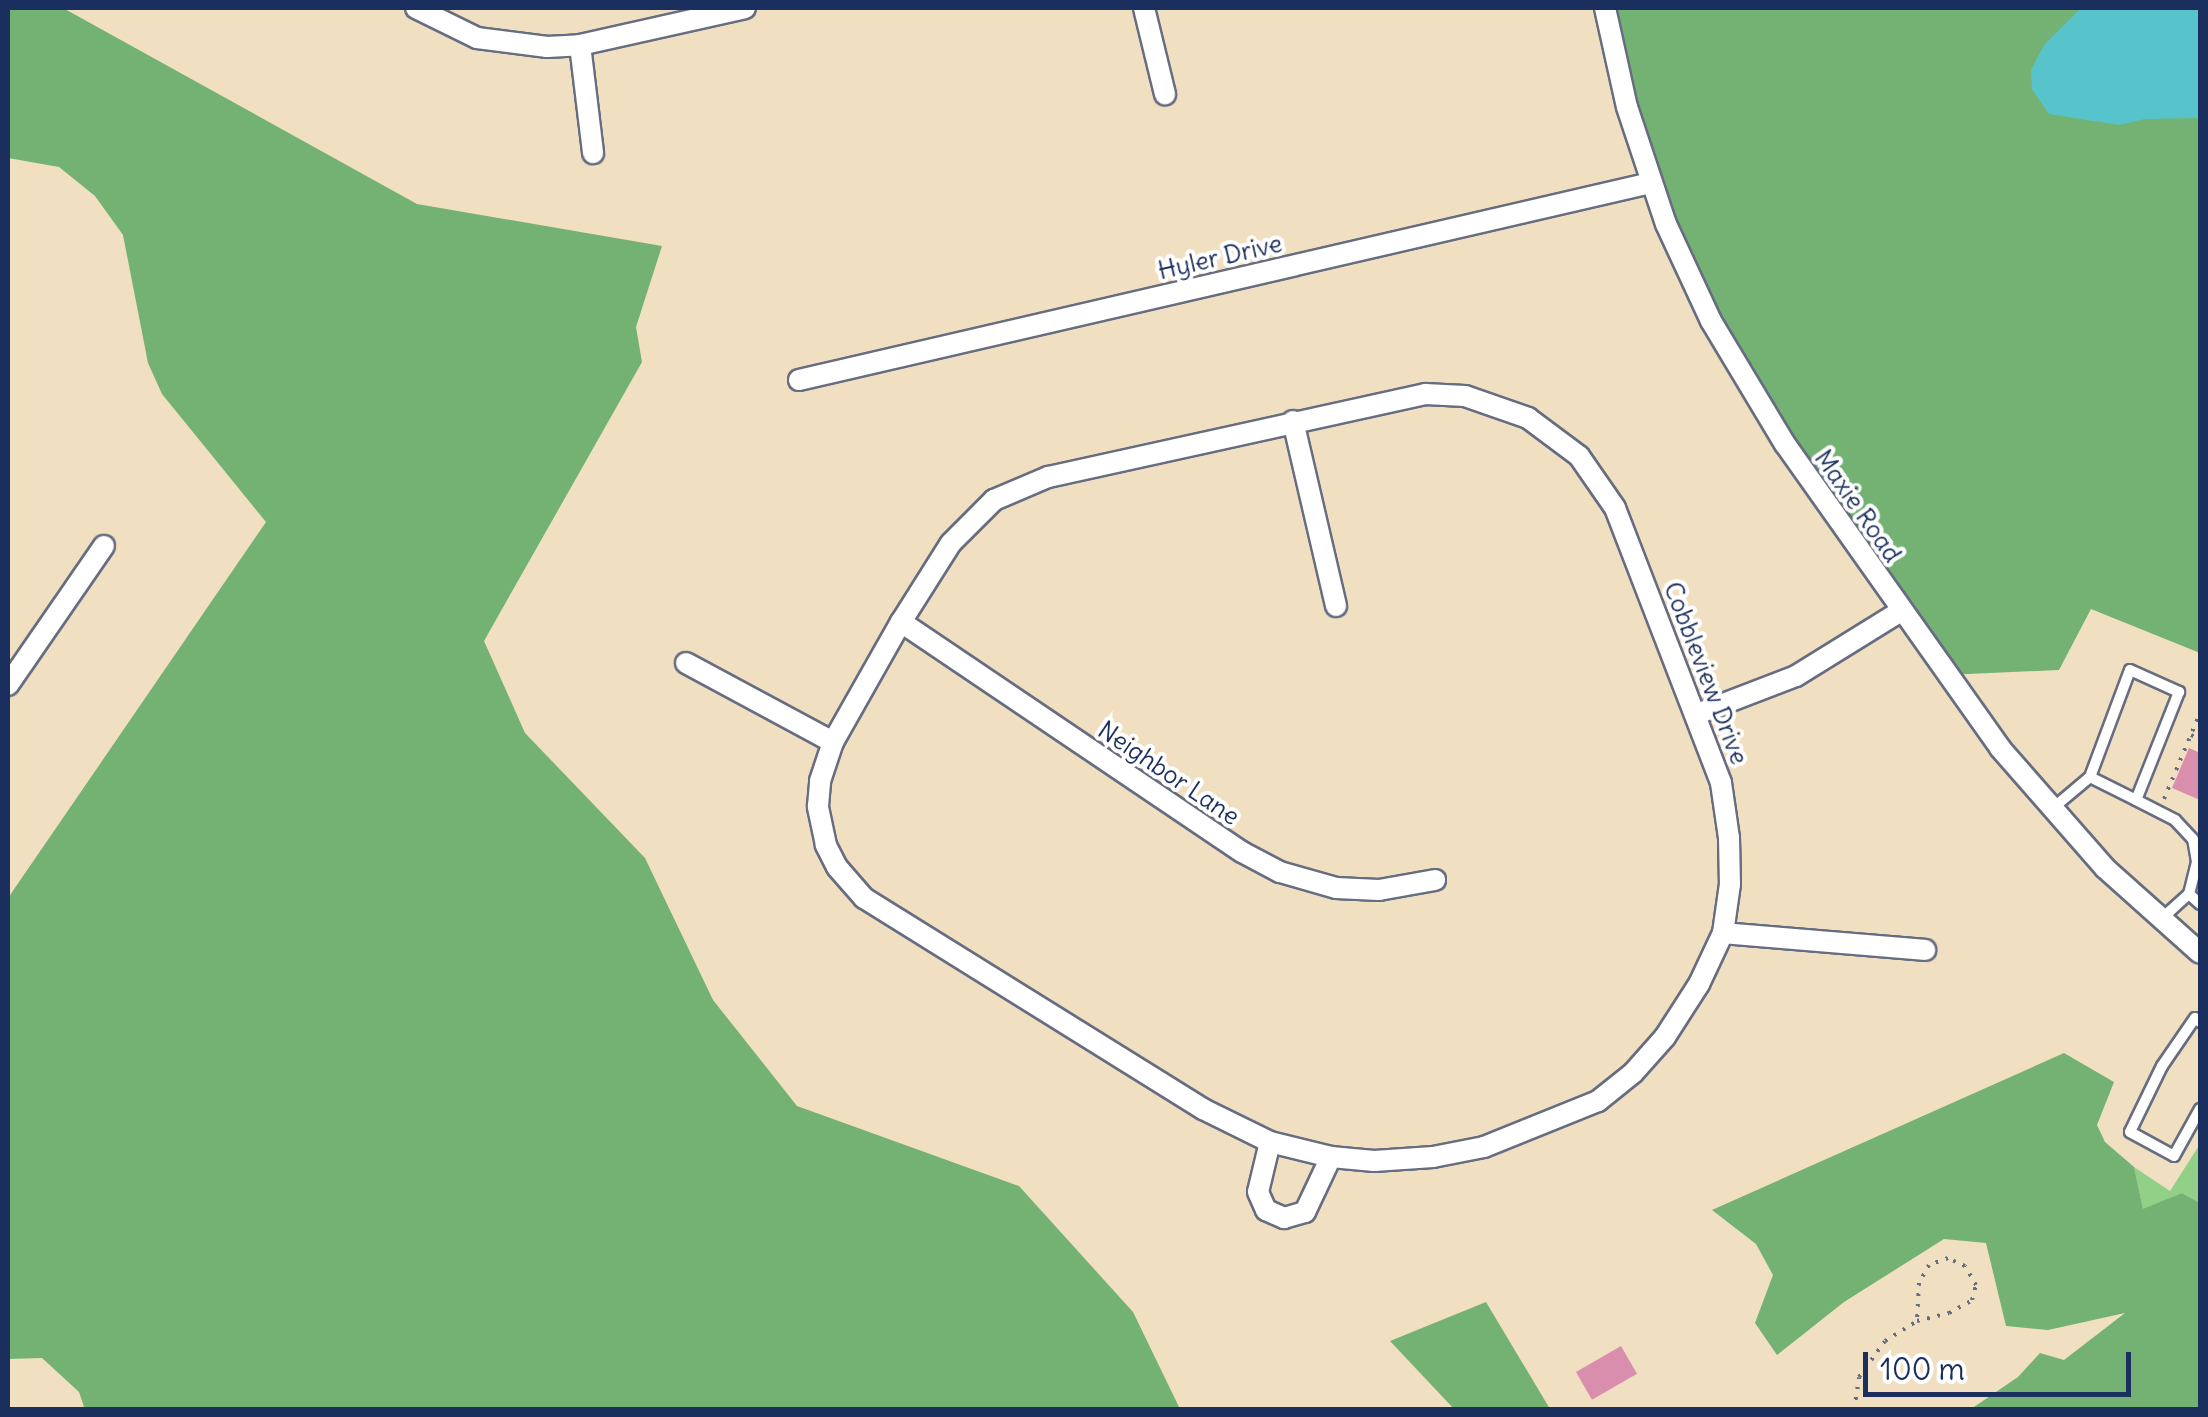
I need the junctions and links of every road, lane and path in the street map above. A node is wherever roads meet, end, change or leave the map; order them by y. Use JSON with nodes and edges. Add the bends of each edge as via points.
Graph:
{"nodes":[{"id":1,"x":416,"y":8,"type":"edge"},
{"id":2,"x":745,"y":8,"type":"edge"},
{"id":3,"x":1144,"y":8,"type":"edge"},
{"id":4,"x":1605,"y":8,"type":"edge"},
{"id":5,"x":580,"y":45,"type":"junction"},
{"id":6,"x":1165,"y":94,"type":"dead end"},
{"id":7,"x":593,"y":153,"type":"dead end"},
{"id":8,"x":1651,"y":183,"type":"junction"},
{"id":9,"x":800,"y":380,"type":"dead end"},
{"id":10,"x":1293,"y":420,"type":"junction"},
{"id":11,"x":104,"y":546,"type":"dead end"},
{"id":12,"x":1336,"y":606,"type":"dead end"},
{"id":13,"x":1901,"y":611,"type":"junction"},
{"id":14,"x":901,"y":622,"type":"junction"},
{"id":15,"x":686,"y":663,"type":"dead end"},
{"id":16,"x":8,"y":685,"type":"edge"},
{"id":17,"x":2200,"y":713,"type":"edge"},
{"id":18,"x":1697,"y":714,"type":"junction"},
{"id":19,"x":2191,"y":735,"type":"junction"},
{"id":20,"x":2200,"y":739,"type":"edge"},
{"id":21,"x":833,"y":742,"type":"junction"},
{"id":22,"x":2090,"y":777,"type":"junction"},
{"id":23,"x":2136,"y":800,"type":"junction"},
{"id":24,"x":2164,"y":801,"type":"dead end"},
{"id":25,"x":2051,"y":809,"type":"junction"},
{"id":26,"x":1434,"y":880,"type":"dead end"},
{"id":27,"x":2189,"y":894,"type":"junction"},
{"id":28,"x":2200,"y":904,"type":"edge"},
{"id":29,"x":2160,"y":920,"type":"junction"},
{"id":30,"x":1723,"y":933,"type":"junction"},
{"id":31,"x":1925,"y":950,"type":"dead end"},
{"id":32,"x":2200,"y":953,"type":"edge"},
{"id":33,"x":2200,"y":1022,"type":"edge"},
{"id":34,"x":2200,"y":1108,"type":"edge"},
{"id":35,"x":1270,"y":1142,"type":"junction"},
{"id":36,"x":1331,"y":1157,"type":"junction"},
{"id":37,"x":1917,"y":1321,"type":"junction"},
{"id":38,"x":1854,"y":1410,"type":"edge"}],
"edges":[{"from":1,"to":5,"type":"street","via":[[493,41]]},
{"from":2,"to":5,"type":"street"},
{"from":3,"to":6,"type":"street"},
{"from":4,"to":8,"type":"street","name":"Maxie Road"},
{"from":5,"to":7,"type":"street"},
{"from":8,"to":9,"type":"street","name":"Hyler Drive"},
{"from":8,"to":13,"type":"street","name":"Maxie Road","via":[[1686,270],[1742,376]]},
{"from":10,"to":12,"type":"street"},
{"from":10,"to":14,"type":"street","name":"Cobbleview Drive","via":[[1012,490],[961,529]]},
{"from":10,"to":18,"type":"street","name":"Cobbleview Drive","via":[[1436,394],[1506,407],[1550,431],[1586,464],[1616,508]]},
{"from":11,"to":16,"type":"street"},
{"from":13,"to":18,"type":"street","via":[[1796,676]]},
{"from":13,"to":25,"type":"street","name":"Maxie Road"},
{"from":14,"to":21,"type":"street","name":"Cobbleview Drive"},
{"from":14,"to":26,"type":"street","name":"Neighbor Lane","via":[[1280,872],[1365,890]]},
{"from":15,"to":21,"type":"street"},
{"from":17,"to":19,"type":"path"},
{"from":18,"to":30,"type":"street","name":"Cobbleview Drive","via":[[1721,783],[1730,838]]},
{"from":19,"to":20,"type":"path"},
{"from":19,"to":24,"type":"path"},
{"from":21,"to":35,"type":"street","name":"Cobbleview Drive","via":[[820,781],[821,826],[837,868],[864,898],[1203,1109]]},
{"from":22,"to":23,"type":"lane"},
{"from":22,"to":23,"type":"lane","via":[[2130,670],[2179,692]]},
{"from":22,"to":25,"type":"lane"},
{"from":23,"to":27,"type":"lane","via":[[2175,820],[2193,840]]},
{"from":25,"to":29,"type":"street","name":"Maxie Road"},
{"from":27,"to":28,"type":"lane"},
{"from":27,"to":29,"type":"lane"},
{"from":29,"to":32,"type":"street","name":"Maxie Road"},
{"from":30,"to":31,"type":"street"},
{"from":30,"to":36,"type":"street","name":"Cobbleview Drive","via":[[1665,1037],[1598,1100],[1484,1147],[1433,1158]]},
{"from":33,"to":34,"type":"lane","via":[[2195,1018],[2162,1066],[2130,1132],[2174,1156]]},
{"from":35,"to":36,"type":"street","name":"Cobbleview Drive"},
{"from":35,"to":36,"type":"street","via":[[1258,1192],[1266,1210],[1284,1218],[1305,1212]]},
{"from":37,"to":37,"type":"path","via":[[1972,1300],[1976,1285],[1965,1266],[1948,1258],[1930,1265],[1919,1283]]},
{"from":37,"to":38,"type":"path","via":[[1885,1341],[1859,1377]]}]}
